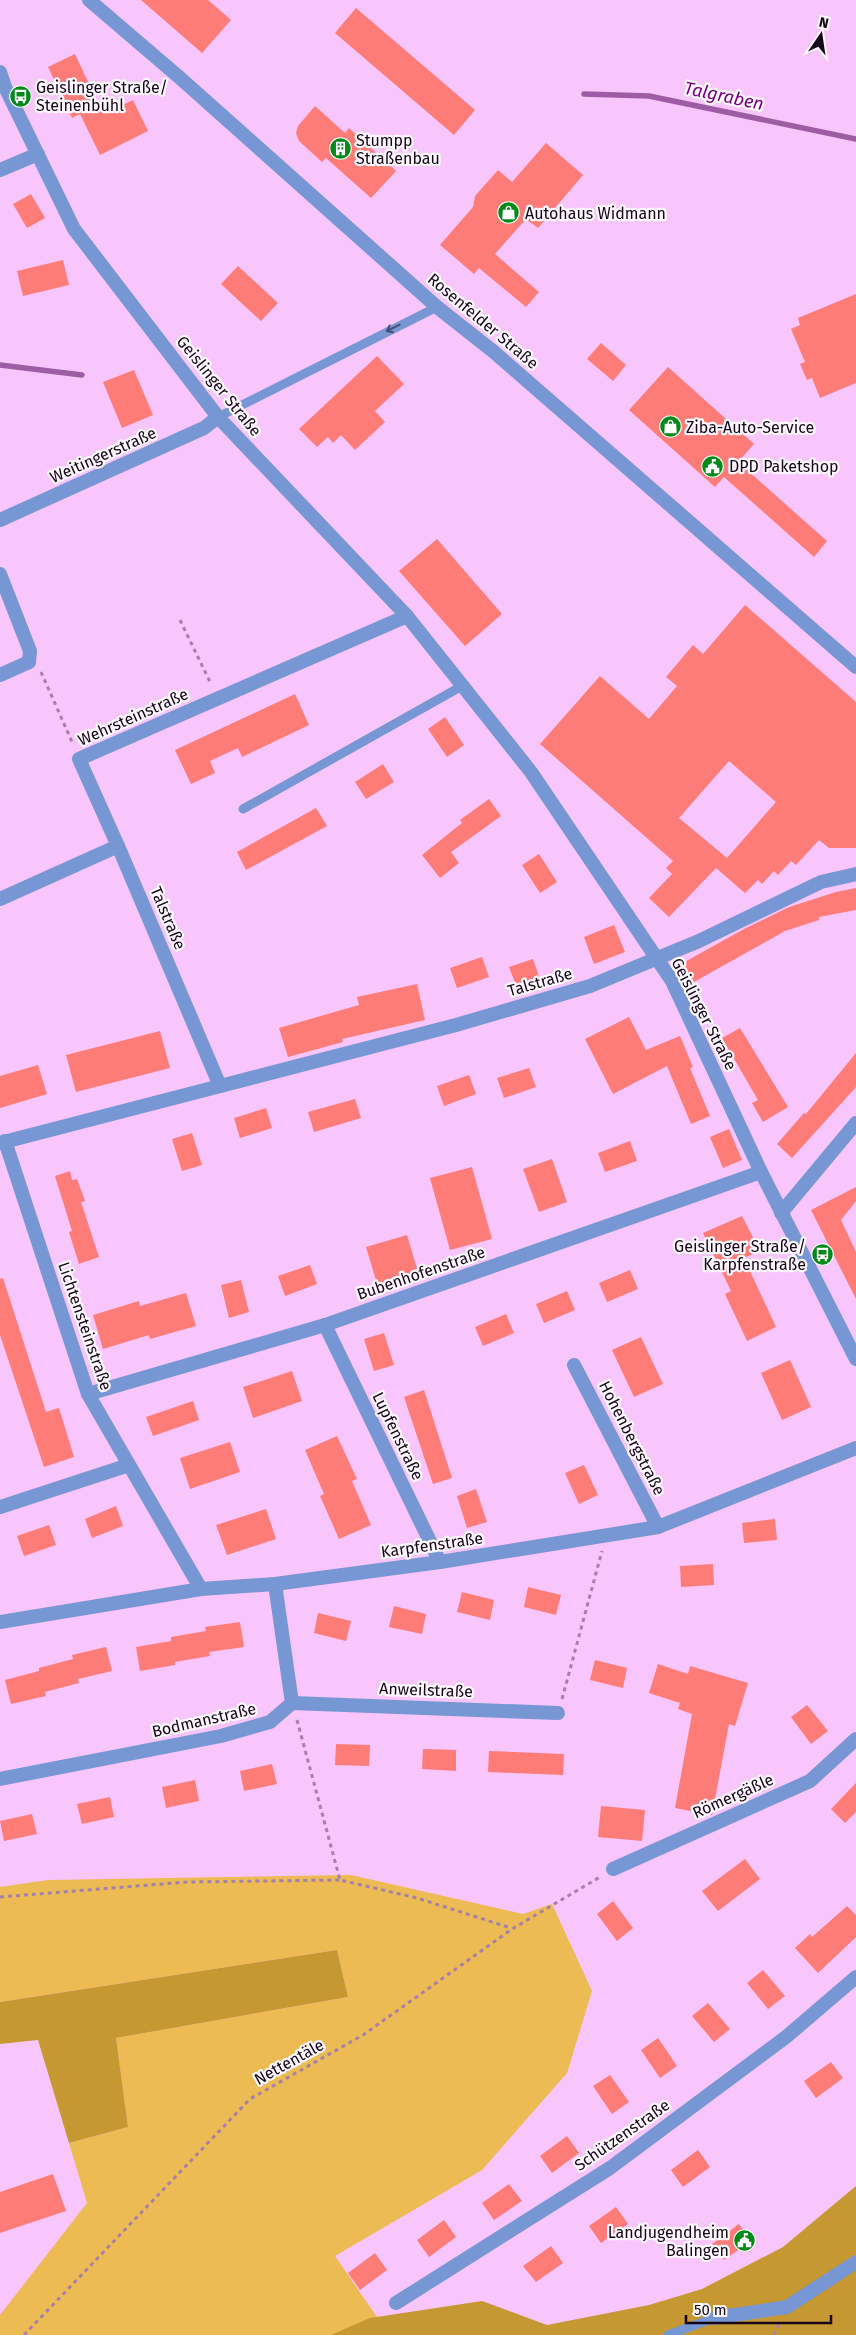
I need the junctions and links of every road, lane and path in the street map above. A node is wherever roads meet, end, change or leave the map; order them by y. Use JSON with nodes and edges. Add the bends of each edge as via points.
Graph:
{"nodes":[{"id":1,"x":89,"y":0,"type":"edge"},
{"id":2,"x":0,"y":72,"type":"edge"},
{"id":3,"x":38,"y":154,"type":"junction"},
{"id":4,"x":0,"y":170,"type":"edge"},
{"id":5,"x":437,"y":307,"type":"junction"},
{"id":6,"x":218,"y":417,"type":"junction"},
{"id":7,"x":0,"y":520,"type":"edge"},
{"id":8,"x":0,"y":574,"type":"edge"},
{"id":9,"x":407,"y":616,"type":"junction"},
{"id":10,"x":180,"y":620,"type":"dead end"},
{"id":11,"x":29,"y":662,"type":"junction"},
{"id":12,"x":856,"y":666,"type":"edge"},
{"id":13,"x":0,"y":675,"type":"edge"},
{"id":14,"x":462,"y":686,"type":"junction"},
{"id":15,"x":218,"y":698,"type":"junction"},
{"id":16,"x":79,"y":759,"type":"junction"},
{"id":17,"x":242,"y":809,"type":"dead end"},
{"id":18,"x":118,"y":846,"type":"junction"},
{"id":19,"x":856,"y":874,"type":"edge"},
{"id":20,"x":0,"y":899,"type":"edge"},
{"id":21,"x":656,"y":958,"type":"junction"},
{"id":22,"x":220,"y":1086,"type":"junction"},
{"id":23,"x":856,"y":1123,"type":"edge"},
{"id":24,"x":2,"y":1142,"type":"edge"},
{"id":25,"x":761,"y":1172,"type":"junction"},
{"id":26,"x":781,"y":1213,"type":"junction"},
{"id":27,"x":325,"y":1325,"type":"junction"},
{"id":28,"x":856,"y":1359,"type":"edge"},
{"id":29,"x":574,"y":1365,"type":"dead end"},
{"id":30,"x":88,"y":1394,"type":"junction"},
{"id":31,"x":856,"y":1448,"type":"edge"},
{"id":32,"x":129,"y":1465,"type":"junction"},
{"id":33,"x":0,"y":1507,"type":"edge"},
{"id":34,"x":658,"y":1528,"type":"junction"},
{"id":35,"x":440,"y":1562,"type":"junction"},
{"id":36,"x":597,"y":1567,"type":"dead end"},
{"id":37,"x":275,"y":1584,"type":"junction"},
{"id":38,"x":201,"y":1590,"type":"junction"},
{"id":39,"x":0,"y":1622,"type":"edge"},
{"id":40,"x":292,"y":1703,"type":"junction"},
{"id":41,"x":558,"y":1713,"type":"joint"},
{"id":42,"x":856,"y":1739,"type":"edge"},
{"id":43,"x":0,"y":1779,"type":"edge"},
{"id":44,"x":613,"y":1869,"type":"joint"},
{"id":45,"x":340,"y":1880,"type":"junction"},
{"id":46,"x":0,"y":1897,"type":"edge"},
{"id":47,"x":512,"y":1929,"type":"junction"},
{"id":48,"x":856,"y":1977,"type":"edge"},
{"id":49,"x":856,"y":2262,"type":"edge"},
{"id":50,"x":396,"y":2304,"type":"dead end"},
{"id":51,"x":714,"y":2318,"type":"joint"},
{"id":52,"x":24,"y":2335,"type":"edge"},
{"id":53,"x":668,"y":2335,"type":"edge"}],
"edges":[{"from":1,"to":5,"type":"street","name":"Rosenfelder Straße"},
{"from":2,"to":3,"type":"street","name":"Geislinger Straße"},
{"from":3,"to":4,"type":"street"},
{"from":3,"to":6,"type":"street","name":"Geislinger Straße","via":[[74,229]]},
{"from":5,"to":6,"type":"lane","one_way":true},
{"from":5,"to":12,"type":"street","name":"Rosenfelder Straße","via":[[494,352]]},
{"from":6,"to":7,"type":"street","name":"Weitingerstraße","via":[[204,428]]},
{"from":6,"to":9,"type":"street","name":"Geislinger Straße"},
{"from":8,"to":11,"type":"street","via":[[30,651]]},
{"from":9,"to":14,"type":"street","name":"Geislinger Straße"},
{"from":9,"to":15,"type":"street","name":"Wehrsteinstraße"},
{"from":10,"to":15,"type":"path"},
{"from":11,"to":13,"type":"street"},
{"from":11,"to":16,"type":"path","via":[[38,666]]},
{"from":14,"to":17,"type":"lane"},
{"from":14,"to":21,"type":"street","name":"Geislinger Straße","via":[[532,772]]},
{"from":15,"to":16,"type":"street","name":"Wehrsteinstraße"},
{"from":16,"to":18,"type":"street","name":"Wehrsteinstraße"},
{"from":18,"to":20,"type":"street"},
{"from":18,"to":22,"type":"street","name":"Talstraße"},
{"from":19,"to":21,"type":"street","name":"Talstraße","via":[[821,882],[699,941]]},
{"from":21,"to":22,"type":"street","name":"Talstraße","via":[[590,986],[476,1020]]},
{"from":21,"to":25,"type":"street","name":"Geislinger Straße","via":[[672,980]]},
{"from":22,"to":24,"type":"street","name":"Talstraße"},
{"from":23,"to":26,"type":"street"},
{"from":24,"to":30,"type":"street","name":"Lichtensteinstraße"},
{"from":25,"to":26,"type":"street","name":"Geislinger Straße"},
{"from":25,"to":27,"type":"street","name":"Bubenhofenstraße"},
{"from":26,"to":28,"type":"street","name":"Geislinger Straße"},
{"from":27,"to":30,"type":"street","name":"Bubenhofenstraße"},
{"from":27,"to":35,"type":"street","name":"Lupfenstraße"},
{"from":29,"to":34,"type":"street","name":"Hohenbergstraße"},
{"from":30,"to":32,"type":"street","name":"Lichtensteinstraße"},
{"from":31,"to":34,"type":"street","name":"Karpfenstraße"},
{"from":32,"to":33,"type":"street"},
{"from":32,"to":38,"type":"street","name":"Lichtensteinstraße"},
{"from":34,"to":35,"type":"street","name":"Karpfenstraße"},
{"from":35,"to":37,"type":"street","name":"Karpfenstraße"},
{"from":36,"to":41,"type":"path"},
{"from":37,"to":38,"type":"street","name":"Karpfenstraße"},
{"from":37,"to":40,"type":"street"},
{"from":38,"to":39,"type":"street","name":"Karpfenstraße"},
{"from":40,"to":41,"type":"street","name":"Anweilstraße"},
{"from":40,"to":43,"type":"street","name":"Bodmanstraße","via":[[270,1722],[229,1734]]},
{"from":40,"to":45,"type":"path"},
{"from":42,"to":44,"type":"street","name":"Römergäßle","via":[[810,1781]]},
{"from":44,"to":47,"type":"path","name":"Nettentäle"},
{"from":45,"to":46,"type":"path","via":[[187,1882]]},
{"from":45,"to":47,"type":"path","via":[[417,1898]]},
{"from":47,"to":52,"type":"path","name":"Nettentäle","via":[[362,2035],[250,2099]]},
{"from":48,"to":50,"type":"street","name":"Schützenstraße","via":[[786,2037],[610,2168]]},
{"from":49,"to":51,"type":"street","via":[[787,2307]]},
{"from":51,"to":53,"type":"lane"}]}
